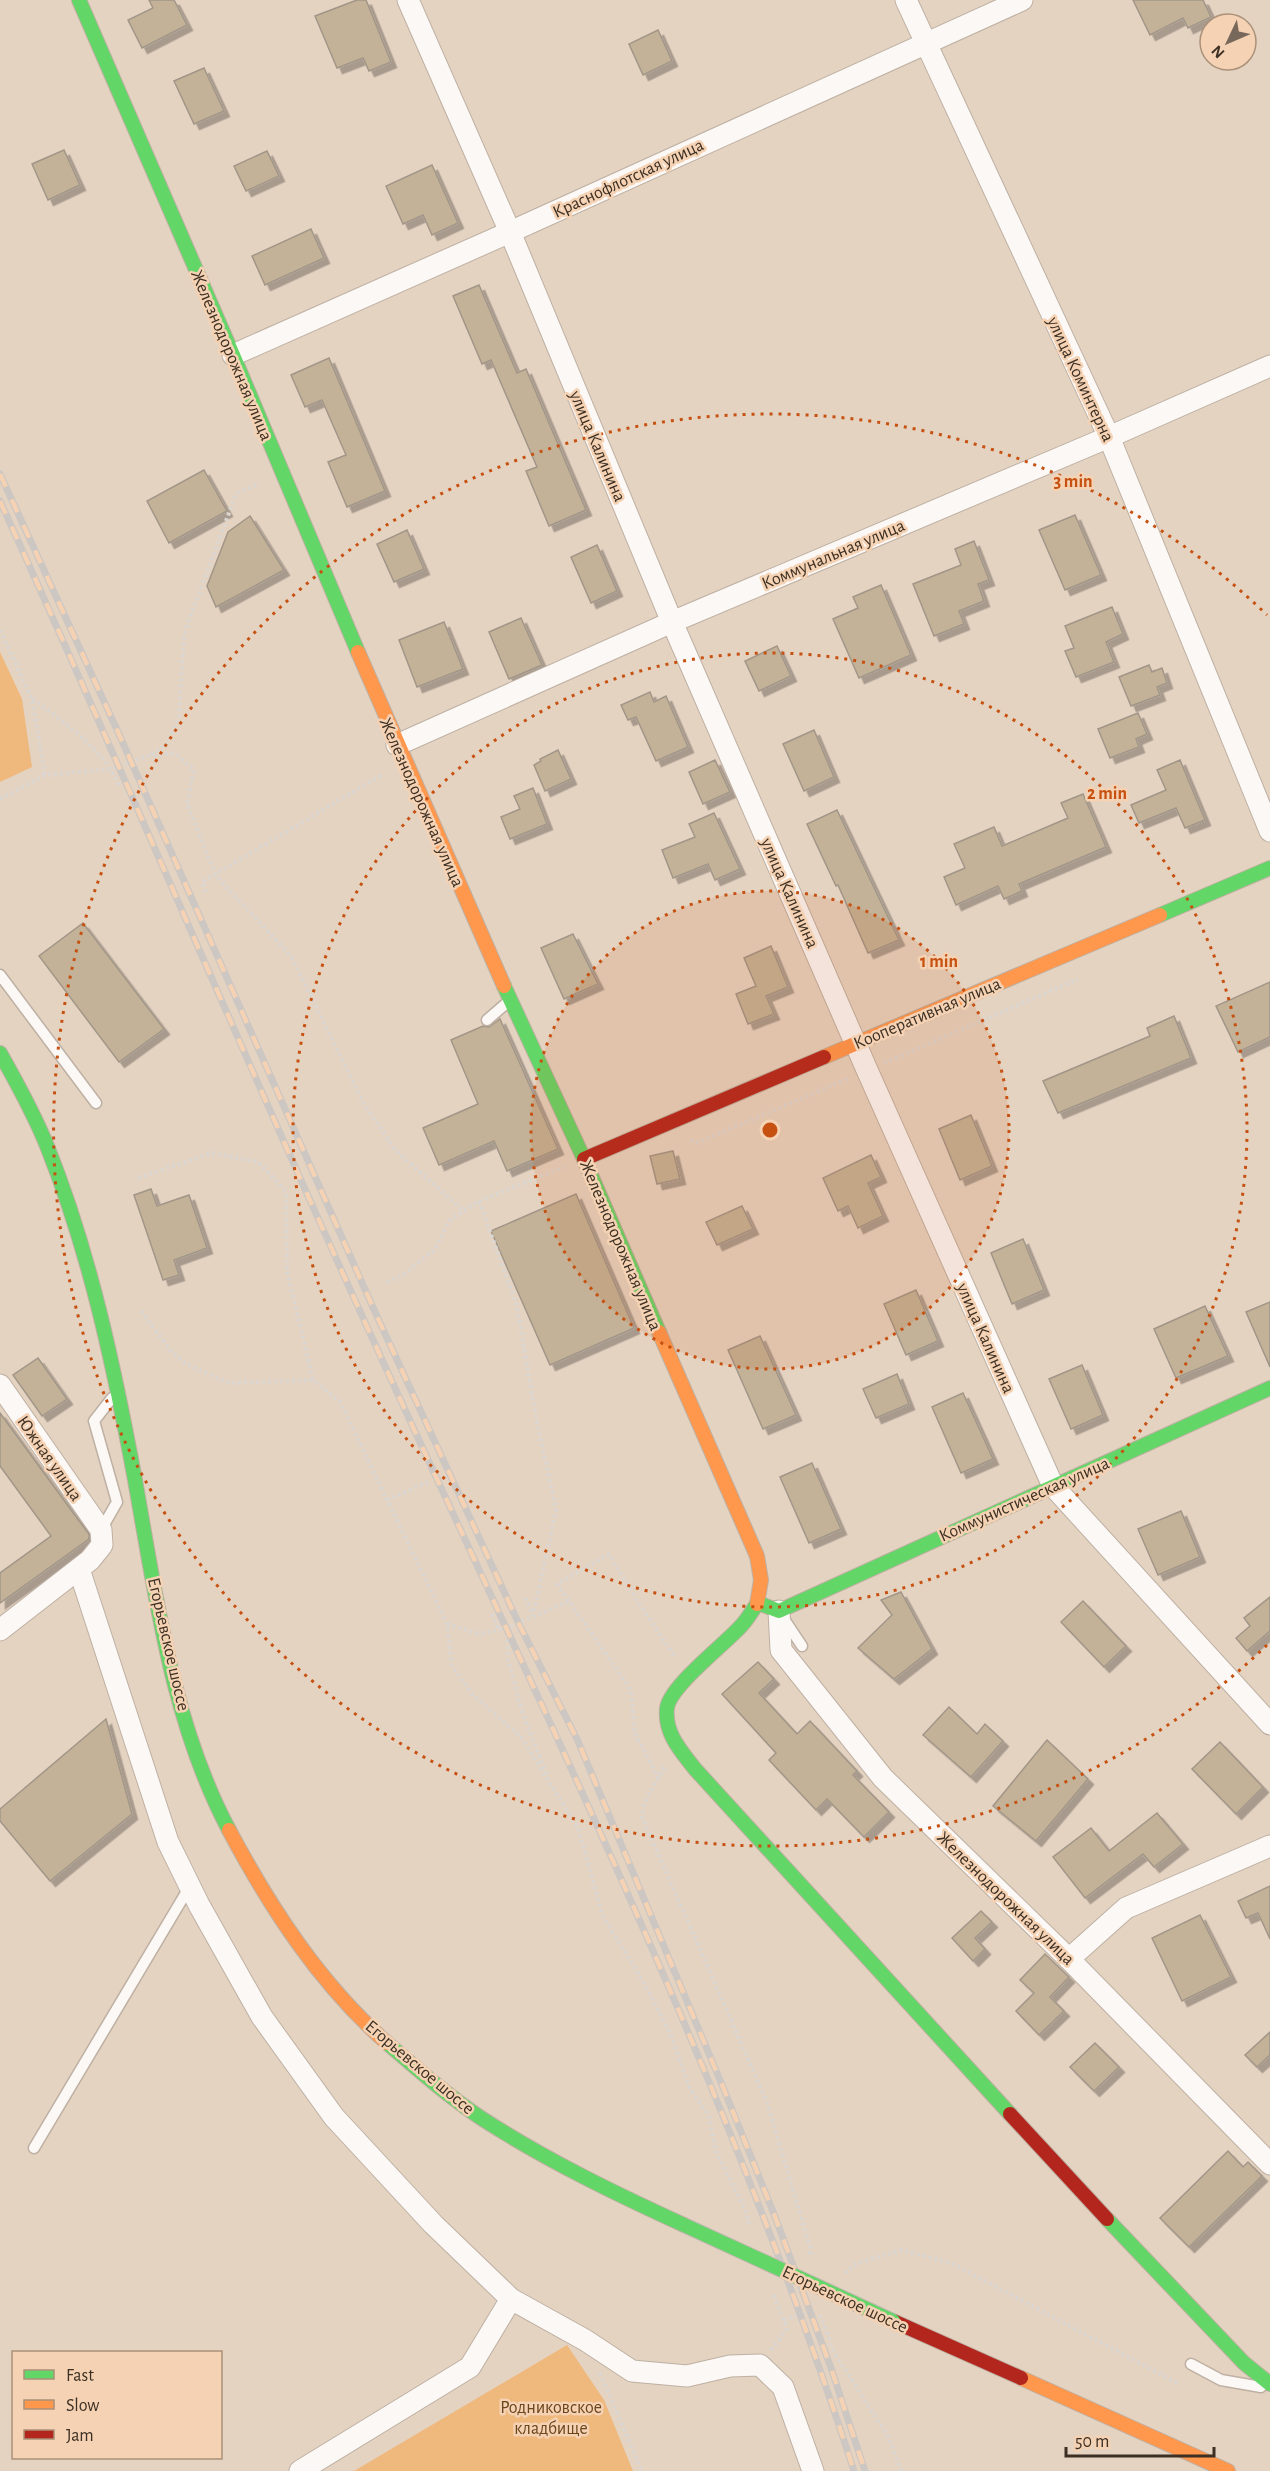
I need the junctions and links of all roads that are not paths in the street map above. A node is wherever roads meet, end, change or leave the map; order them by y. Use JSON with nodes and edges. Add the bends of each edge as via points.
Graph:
{"nodes":[{"id":1,"x":79,"y":0,"type":"edge"},
{"id":2,"x":408,"y":0,"type":"edge"},
{"id":3,"x":906,"y":0,"type":"edge"},
{"id":4,"x":1022,"y":0,"type":"edge"},
{"id":5,"x":925,"y":42,"type":"junction"},
{"id":6,"x":510,"y":232,"type":"junction"},
{"id":7,"x":233,"y":355,"type":"junction"},
{"id":8,"x":1270,"y":366,"type":"edge"},
{"id":9,"x":1108,"y":438,"type":"junction"},
{"id":10,"x":672,"y":622,"type":"junction"},
{"id":11,"x":400,"y":753,"type":"junction"},
{"id":12,"x":1270,"y":831,"type":"edge"},
{"id":13,"x":1270,"y":868,"type":"edge"},
{"id":14,"x":0,"y":975,"type":"edge"},
{"id":15,"x":510,"y":1000,"type":"junction"},
{"id":16,"x":487,"y":1020,"type":"dead end"},
{"id":17,"x":855,"y":1043,"type":"junction"},
{"id":18,"x":0,"y":1053,"type":"edge"},
{"id":19,"x":96,"y":1102,"type":"dead end"},
{"id":20,"x":584,"y":1159,"type":"junction"},
{"id":21,"x":0,"y":1385,"type":"edge"},
{"id":22,"x":1270,"y":1388,"type":"edge"},
{"id":23,"x":118,"y":1391,"type":"junction"},
{"id":24,"x":1053,"y":1486,"type":"junction"},
{"id":25,"x":101,"y":1530,"type":"junction"},
{"id":26,"x":79,"y":1569,"type":"junction"},
{"id":27,"x":758,"y":1603,"type":"junction"},
{"id":28,"x":779,"y":1611,"type":"junction"},
{"id":29,"x":0,"y":1630,"type":"edge"},
{"id":30,"x":802,"y":1646,"type":"dead end"},
{"id":31,"x":1270,"y":1725,"type":"edge"},
{"id":32,"x":1270,"y":1846,"type":"edge"},
{"id":33,"x":190,"y":1886,"type":"junction"},
{"id":34,"x":1069,"y":1959,"type":"junction"},
{"id":35,"x":34,"y":2148,"type":"dead end"},
{"id":36,"x":1270,"y":2164,"type":"edge"},
{"id":37,"x":511,"y":2299,"type":"junction"},
{"id":38,"x":1191,"y":2364,"type":"dead end"},
{"id":39,"x":1270,"y":2384,"type":"edge"},
{"id":40,"x":1270,"y":2389,"type":"edge"},
{"id":41,"x":300,"y":2471,"type":"edge"},
{"id":42,"x":813,"y":2471,"type":"edge"},
{"id":43,"x":1228,"y":2471,"type":"edge"}],
"edges":[{"from":1,"to":7,"type":"main road","name":"Железнодорожная улица"},
{"from":2,"to":6,"type":"street","name":"улица Калинина"},
{"from":3,"to":5,"type":"street","name":"улица Коминтерна"},
{"from":4,"to":5,"type":"street","name":"Краснофлотская улица"},
{"from":5,"to":6,"type":"street","name":"Краснофлотская улица"},
{"from":5,"to":9,"type":"street","name":"улица Коминтерна"},
{"from":6,"to":7,"type":"street","name":"Краснофлотская улица"},
{"from":6,"to":10,"type":"street","name":"улица Калинина"},
{"from":7,"to":11,"type":"main road","name":"Железнодорожная улица"},
{"from":8,"to":9,"type":"street","name":"Коммунальная улица"},
{"from":9,"to":10,"type":"street","name":"Коммунальная улица"},
{"from":9,"to":12,"type":"street","name":"улица Коминтерна"},
{"from":10,"to":11,"type":"street","name":"Коммунальная улица"},
{"from":10,"to":17,"type":"street","name":"улица Калинина"},
{"from":11,"to":15,"type":"main road","name":"Железнодорожная улица"},
{"from":13,"to":17,"type":"main road","name":"Кооперативная улица"},
{"from":14,"to":19,"type":"lane"},
{"from":15,"to":16,"type":"lane"},
{"from":15,"to":20,"type":"main road","name":"Железнодорожная улица"},
{"from":17,"to":20,"type":"main road","name":"Кооперативная улица"},
{"from":17,"to":24,"type":"street","name":"улица Калинина"},
{"from":18,"to":23,"type":"main road","name":"Егорьевское шоссе","via":[[58,1171],[93,1286]]},
{"from":20,"to":27,"type":"main road","name":"Железнодорожная улица","via":[[757,1556],[761,1580]]},
{"from":21,"to":25,"type":"street","name":"Южная улица"},
{"from":22,"to":24,"type":"main road","name":"Коммунистическая улица"},
{"from":23,"to":25,"type":"lane","via":[[94,1421],[117,1502]]},
{"from":23,"to":43,"type":"main road","name":"Егорьевское шоссе","bridge":true,"via":[[166,1639],[200,1761],[237,1847],[279,1919],[317,1970],[387,2045],[451,2097],[537,2153],[684,2225]]},
{"from":24,"to":28,"type":"main road","name":"Коммунистическая улица"},
{"from":24,"to":31,"type":"street","name":"улица Калинина"},
{"from":25,"to":26,"type":"street","via":[[102,1545]]},
{"from":26,"to":29,"type":"street"},
{"from":26,"to":33,"type":"street","via":[[168,1842]]},
{"from":27,"to":28,"type":"main road"},
{"from":27,"to":39,"type":"main road","via":[[741,1626],[674,1692],[667,1707],[673,1741],[1144,2260],[1244,2363]]},
{"from":28,"to":30,"type":"lane"},
{"from":28,"to":34,"type":"street","name":"Железнодорожная улица","via":[[782,1650],[883,1778]]},
{"from":32,"to":34,"type":"street","via":[[1126,1908]]},
{"from":33,"to":35,"type":"lane"},
{"from":33,"to":37,"type":"street","via":[[262,2017],[334,2117],[433,2224]]},
{"from":34,"to":36,"type":"street","name":"Железнодорожная улица"},
{"from":37,"to":41,"type":"street","via":[[470,2367]]},
{"from":37,"to":42,"type":"street","via":[[632,2371],[687,2376],[730,2366],[760,2365],[783,2386]]},
{"from":38,"to":40,"type":"lane","via":[[1221,2380]]}]}
